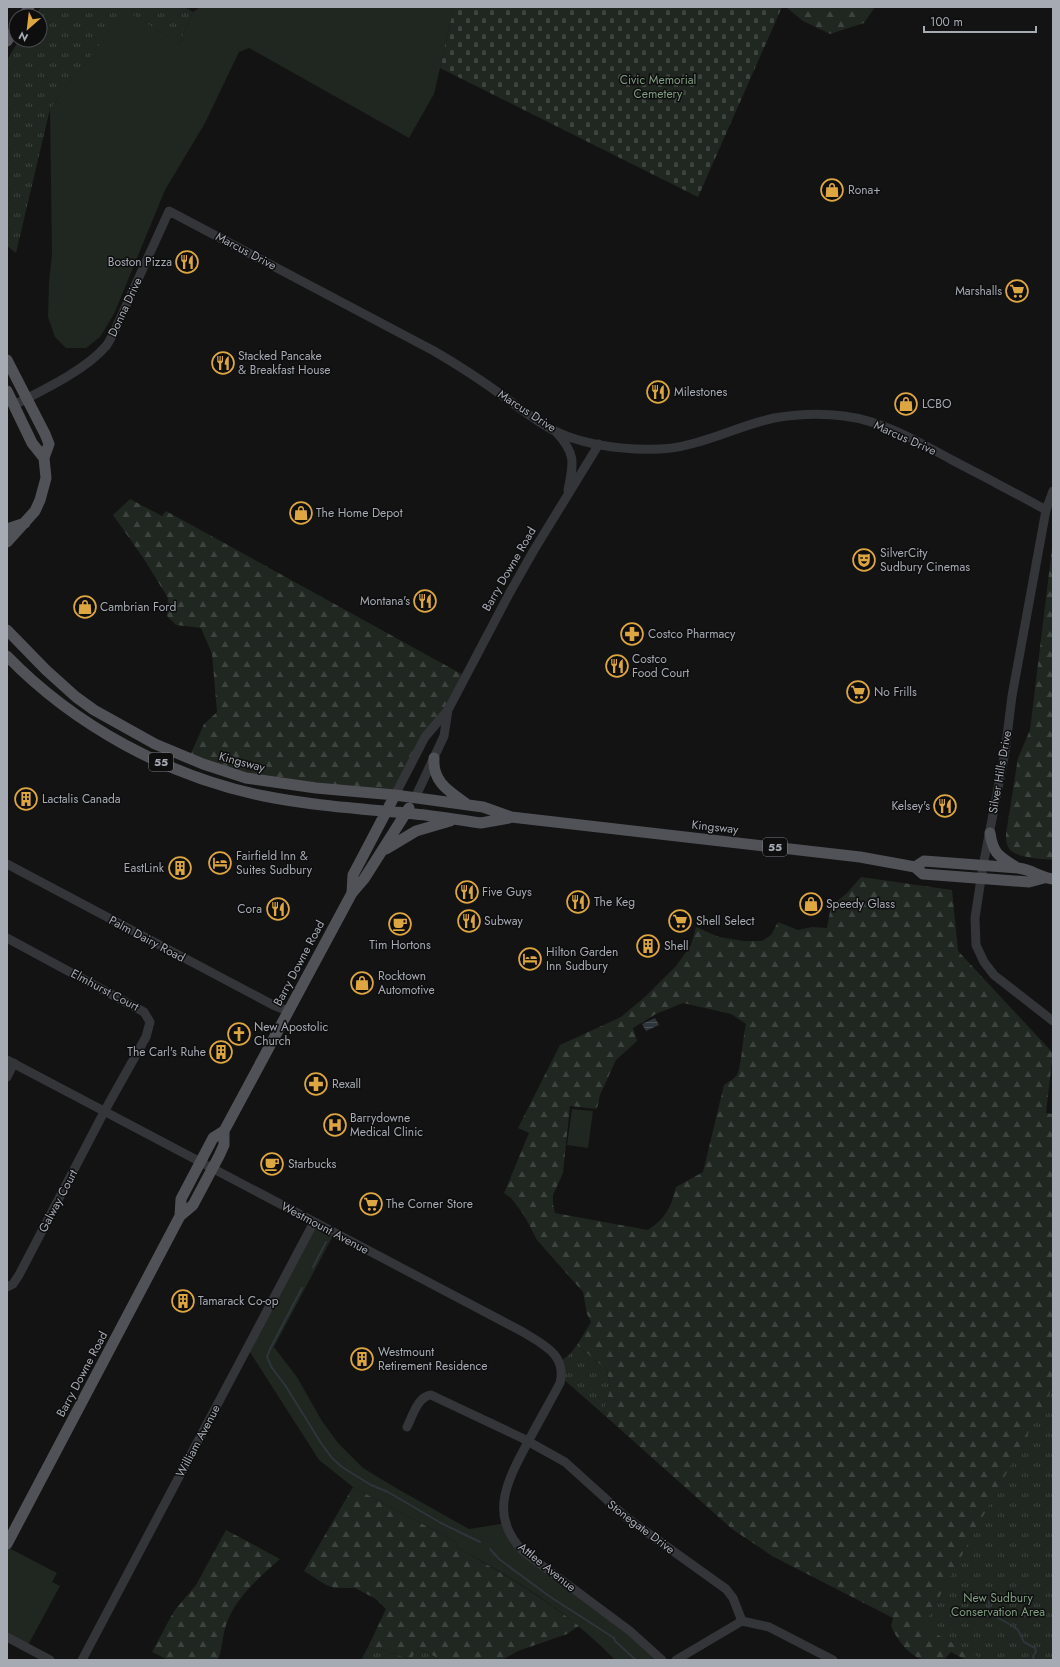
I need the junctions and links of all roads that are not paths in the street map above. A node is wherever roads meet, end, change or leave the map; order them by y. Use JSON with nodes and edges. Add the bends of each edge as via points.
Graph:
{"nodes":[{"id":1,"x":169,"y":211,"type":"joint"},
{"id":2,"x":7,"y":360,"type":"edge"},
{"id":3,"x":7,"y":391,"type":"edge"},
{"id":4,"x":27,"y":398,"type":"junction"},
{"id":5,"x":14,"y":405,"type":"junction"},
{"id":6,"x":554,"y":430,"type":"junction"},
{"id":7,"x":599,"y":444,"type":"junction"},
{"id":8,"x":44,"y":458,"type":"junction"},
{"id":9,"x":1053,"y":491,"type":"edge"},
{"id":10,"x":566,"y":497,"type":"junction"},
{"id":11,"x":1046,"y":510,"type":"junction"},
{"id":12,"x":25,"y":523,"type":"junction"},
{"id":13,"x":7,"y":529,"type":"edge"},
{"id":14,"x":7,"y":542,"type":"edge"},
{"id":15,"x":7,"y":630,"type":"edge"},
{"id":16,"x":7,"y":656,"type":"edge"},
{"id":17,"x":448,"y":710,"type":"junction"},
{"id":18,"x":434,"y":758,"type":"junction"},
{"id":19,"x":395,"y":795,"type":"junction"},
{"id":20,"x":415,"y":798,"type":"junction"},
{"id":21,"x":469,"y":805,"type":"junction"},
{"id":22,"x":386,"y":812,"type":"junction"},
{"id":23,"x":406,"y":813,"type":"junction"},
{"id":24,"x":511,"y":817,"type":"junction"},
{"id":25,"x":457,"y":819,"type":"junction"},
{"id":26,"x":990,"y":833,"type":"junction"},
{"id":27,"x":377,"y":858,"type":"junction"},
{"id":28,"x":7,"y":864,"type":"edge"},
{"id":29,"x":983,"y":866,"type":"junction"},
{"id":30,"x":915,"y":867,"type":"junction"},
{"id":31,"x":1018,"y":868,"type":"junction"},
{"id":32,"x":1048,"y":878,"type":"edge"},
{"id":33,"x":981,"y":879,"type":"junction"},
{"id":34,"x":352,"y":893,"type":"junction"},
{"id":35,"x":7,"y":938,"type":"edge"},
{"id":36,"x":288,"y":1011,"type":"junction"},
{"id":37,"x":1053,"y":1021,"type":"edge"},
{"id":38,"x":10,"y":1062,"type":"edge"},
{"id":39,"x":7,"y":1077,"type":"edge"},
{"id":40,"x":104,"y":1112,"type":"junction"},
{"id":41,"x":224,"y":1131,"type":"junction"},
{"id":42,"x":200,"y":1162,"type":"junction"},
{"id":43,"x":212,"y":1169,"type":"junction"},
{"id":44,"x":180,"y":1216,"type":"junction"},
{"id":45,"x":314,"y":1222,"type":"junction"},
{"id":46,"x":7,"y":1287,"type":"edge"},
{"id":47,"x":407,"y":1427,"type":"dead end"},
{"id":48,"x":528,"y":1442,"type":"junction"},
{"id":49,"x":7,"y":1544,"type":"edge"},
{"id":50,"x":742,"y":1621,"type":"junction"},
{"id":51,"x":7,"y":1637,"type":"edge"},
{"id":52,"x":50,"y":1660,"type":"edge"},
{"id":53,"x":82,"y":1660,"type":"edge"},
{"id":54,"x":662,"y":1660,"type":"edge"},
{"id":55,"x":676,"y":1660,"type":"edge"},
{"id":56,"x":833,"y":1660,"type":"edge"}],
"edges":[{"from":1,"to":4,"type":"street","name":"Donna Drive","via":[[107,345],[79,368]]},
{"from":1,"to":6,"type":"street","name":"Marcus Drive","via":[[434,351]]},
{"from":2,"to":4,"type":"main road"},
{"from":3,"to":5,"type":"main road"},
{"from":4,"to":5,"type":"street","name":"Donna Drive"},
{"from":4,"to":8,"type":"main road","via":[[49,444]]},
{"from":5,"to":8,"type":"main road","via":[[32,443]]},
{"from":6,"to":7,"type":"street","name":"Marcus Drive"},
{"from":6,"to":10,"type":"street","via":[[572,455],[573,464]]},
{"from":7,"to":10,"type":"street","name":"Barry Downe Road"},
{"from":7,"to":11,"type":"street","name":"Marcus Drive","via":[[622,448],[674,448],[773,419],[797,415],[845,416],[903,434]]},
{"from":8,"to":12,"type":"main road","via":[[44,490],[35,511]]},
{"from":9,"to":11,"type":"street","name":"Silver Hills Drive"},
{"from":10,"to":17,"type":"street","name":"Barry Downe Road","via":[[512,588]]},
{"from":11,"to":26,"type":"street","name":"Silver Hills Drive"},
{"from":12,"to":13,"type":"main road"},
{"from":12,"to":14,"type":"main road"},
{"from":15,"to":19,"type":"main road","name":"Kingsway","number":"55","via":[[46,670],[88,705],[132,732],[181,755],[246,778]]},
{"from":16,"to":22,"type":"main road","name":"Kingsway","number":"55","via":[[38,685],[92,725],[183,772],[263,796]]},
{"from":17,"to":18,"type":"street","name":"Barry Downe Road","via":[[444,736]]},
{"from":17,"to":19,"type":"street","name":"Barry Downe Road","via":[[425,737]]},
{"from":18,"to":20,"type":"street","name":"Barry Downe Road"},
{"from":18,"to":21,"type":"main road","via":[[433,766],[437,778],[447,790]]},
{"from":19,"to":20,"type":"main road","name":"Kingsway","number":"55"},
{"from":19,"to":22,"type":"main road","name":"Barry Downe Road"},
{"from":20,"to":21,"type":"main road","name":"Kingsway","number":"55"},
{"from":20,"to":23,"type":"main road","name":"Barry Downe Road"},
{"from":21,"to":24,"type":"main road","name":"Kingsway","number":"55"},
{"from":22,"to":23,"type":"main road","name":"Kingsway","number":"55"},
{"from":22,"to":34,"type":"main road","name":"Barry Downe Road","via":[[353,875]]},
{"from":23,"to":25,"type":"main road","name":"Kingsway","number":"55"},
{"from":23,"to":27,"type":"main road","name":"Barry Downe Road"},
{"from":24,"to":25,"type":"main road","name":"Kingsway","number":"55","via":[[481,823]]},
{"from":24,"to":30,"type":"main road","name":"Kingsway","number":"55","via":[[860,857]]},
{"from":25,"to":27,"type":"main road","via":[[425,827],[410,834],[394,843]]},
{"from":26,"to":29,"type":"street","name":"Silver Hills Drive"},
{"from":26,"to":31,"type":"main road","via":[[995,851]]},
{"from":27,"to":34,"type":"main road","name":"Barry Downe Road"},
{"from":28,"to":36,"type":"street","name":"Palm Dairy Road"},
{"from":29,"to":30,"type":"main road","name":"Kingsway","number":"55","via":[[924,861]]},
{"from":29,"to":31,"type":"main road","name":"Kingsway","number":"55"},
{"from":29,"to":33,"type":"street","name":"Silver Hills Drive"},
{"from":30,"to":33,"type":"main road","name":"Kingsway","number":"55","via":[[924,874]]},
{"from":31,"to":32,"type":"main road","name":"Kingsway","number":"55"},
{"from":32,"to":33,"type":"main road","name":"Kingsway","number":"55","via":[[1029,882]]},
{"from":33,"to":37,"type":"street","name":"Silver Hills Drive","via":[[975,918],[976,945],[984,962],[994,975]]},
{"from":34,"to":36,"type":"main road","name":"Barry Downe Road"},
{"from":35,"to":40,"type":"street","name":"Elmhurst Court","via":[[149,1017],[150,1028],[146,1037]]},
{"from":36,"to":41,"type":"main road","name":"Barry Downe Road"},
{"from":38,"to":39,"type":"street"},
{"from":38,"to":40,"type":"street","name":"Westmount Avenue"},
{"from":40,"to":42,"type":"street","name":"Westmount Avenue"},
{"from":40,"to":46,"type":"street","name":"Galway Court","via":[[19,1275],[13,1284]]},
{"from":41,"to":42,"type":"main road","name":"Barry Downe Road","via":[[213,1138]]},
{"from":41,"to":43,"type":"main road","name":"Barry Downe Road","via":[[224,1145]]},
{"from":42,"to":43,"type":"street","name":"Westmount Avenue"},
{"from":42,"to":44,"type":"main road","name":"Barry Downe Road","via":[[181,1199]]},
{"from":43,"to":44,"type":"main road","name":"Barry Downe Road","via":[[193,1204]]},
{"from":43,"to":45,"type":"street","name":"Westmount Avenue"},
{"from":44,"to":49,"type":"main road","name":"Barry Downe Road"},
{"from":45,"to":48,"type":"street","name":"Westmount Avenue","via":[[523,1332],[560,1360],[560,1384]]},
{"from":45,"to":53,"type":"street","name":"William Avenue"},
{"from":47,"to":48,"type":"street","name":"Stonegate Drive","via":[[420,1402],[431,1395]]},
{"from":48,"to":50,"type":"street","name":"Stonegate Drive","via":[[565,1462],[628,1518],[726,1589],[733,1598]]},
{"from":48,"to":54,"type":"street","name":"Attlee Avenue","via":[[505,1489],[504,1512],[515,1542],[524,1552],[630,1631]]},
{"from":50,"to":55,"type":"street"},
{"from":50,"to":56,"type":"street","via":[[768,1627]]},
{"from":51,"to":52,"type":"street"}]}
